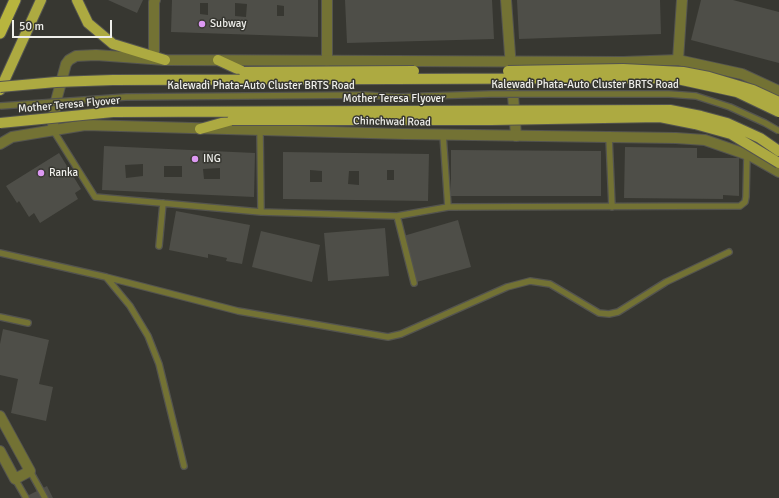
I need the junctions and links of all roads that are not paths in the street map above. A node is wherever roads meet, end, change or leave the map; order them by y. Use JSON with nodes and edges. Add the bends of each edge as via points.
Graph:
{"nodes":[{"id":1,"x":14,"y":0,"type":"edge"},
{"id":2,"x":41,"y":0,"type":"edge"},
{"id":3,"x":77,"y":0,"type":"edge"},
{"id":4,"x":155,"y":0,"type":"edge"},
{"id":5,"x":327,"y":0,"type":"edge"},
{"id":6,"x":506,"y":0,"type":"edge"},
{"id":7,"x":682,"y":0,"type":"edge"},
{"id":8,"x":0,"y":33,"type":"edge"},
{"id":9,"x":154,"y":56,"type":"junction"},
{"id":10,"x":165,"y":60,"type":"junction"},
{"id":11,"x":218,"y":60,"type":"junction"},
{"id":12,"x":678,"y":60,"type":"junction"},
{"id":13,"x":327,"y":61,"type":"junction"},
{"id":14,"x":510,"y":62,"type":"junction"},
{"id":15,"x":0,"y":87,"type":"edge"},
{"id":16,"x":0,"y":90,"type":"edge"},
{"id":17,"x":779,"y":91,"type":"edge"},
{"id":18,"x":779,"y":102,"type":"edge"},
{"id":19,"x":0,"y":106,"type":"edge"},
{"id":20,"x":779,"y":112,"type":"edge"},
{"id":21,"x":0,"y":123,"type":"edge"},
{"id":22,"x":53,"y":129,"type":"junction"},
{"id":23,"x":200,"y":129,"type":"junction"},
{"id":24,"x":260,"y":131,"type":"junction"},
{"id":25,"x":779,"y":132,"type":"edge"},
{"id":26,"x":444,"y":135,"type":"junction"},
{"id":27,"x":516,"y":136,"type":"junction"},
{"id":28,"x":609,"y":137,"type":"junction"},
{"id":29,"x":0,"y":144,"type":"edge"},
{"id":30,"x":779,"y":151,"type":"edge"},
{"id":31,"x":747,"y":154,"type":"junction"},
{"id":32,"x":779,"y":163,"type":"edge"},
{"id":33,"x":779,"y":172,"type":"edge"},
{"id":34,"x":163,"y":203,"type":"junction"},
{"id":35,"x":448,"y":207,"type":"junction"},
{"id":36,"x":612,"y":207,"type":"junction"},
{"id":37,"x":261,"y":212,"type":"junction"},
{"id":38,"x":397,"y":216,"type":"junction"},
{"id":39,"x":159,"y":246,"type":"dead end"},
{"id":40,"x":729,"y":252,"type":"dead end"},
{"id":41,"x":0,"y":253,"type":"edge"},
{"id":42,"x":106,"y":277,"type":"junction"},
{"id":43,"x":414,"y":283,"type":"dead end"},
{"id":44,"x":0,"y":317,"type":"edge"},
{"id":45,"x":28,"y":323,"type":"dead end"},
{"id":46,"x":0,"y":416,"type":"edge"},
{"id":47,"x":0,"y":451,"type":"edge"},
{"id":48,"x":184,"y":466,"type":"dead end"},
{"id":49,"x":30,"y":471,"type":"junction"},
{"id":50,"x":15,"y":479,"type":"junction"},
{"id":51,"x":26,"y":498,"type":"edge"},
{"id":52,"x":44,"y":498,"type":"edge"}],
"edges":[{"from":1,"to":8,"type":"highway"},
{"from":2,"to":16,"type":"main road"},
{"from":3,"to":9,"type":"main road","via":[[88,23],[113,44]]},
{"from":4,"to":9,"type":"street"},
{"from":5,"to":13,"type":"street"},
{"from":6,"to":14,"type":"street"},
{"from":7,"to":12,"type":"street"},
{"from":9,"to":10,"type":"main road"},
{"from":10,"to":11,"type":"street"},
{"from":10,"to":22,"type":"street","via":[[96,55],[76,56],[68,60],[56,101]]},
{"from":11,"to":13,"type":"street"},
{"from":11,"to":18,"type":"main road","bridge":true,"via":[[244,72],[658,70],[709,77],[753,90]]},
{"from":12,"to":14,"type":"street"},
{"from":12,"to":17,"type":"street","via":[[742,74]]},
{"from":13,"to":14,"type":"street"},
{"from":14,"to":27,"type":"street"},
{"from":15,"to":20,"type":"main road","name":"Mother Teresa Flyover","bridge":true,"via":[[112,80],[673,78],[737,92]]},
{"from":19,"to":25,"type":"lane","name":"Kalewadi Phata-Auto Cluster BRTS Road","bridge":true,"via":[[126,97],[364,95],[396,98],[491,94],[670,94],[696,96],[730,107]]},
{"from":21,"to":30,"type":"main road","name":"Mother Teresa Flyover","bridge":true,"via":[[113,112],[670,110],[727,123],[760,138]]},
{"from":22,"to":23,"type":"street","name":"Chinchwad Road","via":[[85,125]]},
{"from":22,"to":29,"type":"street","name":"Chinchwad Road","via":[[12,137]]},
{"from":22,"to":34,"type":"lane","via":[[95,197]]},
{"from":23,"to":24,"type":"street","name":"Chinchwad Road"},
{"from":23,"to":32,"type":"main road","bridge":true,"via":[[232,120],[660,118],[731,134]]},
{"from":24,"to":26,"type":"street","name":"Chinchwad Road"},
{"from":24,"to":37,"type":"lane"},
{"from":26,"to":27,"type":"street","name":"Chinchwad Road"},
{"from":26,"to":35,"type":"lane"},
{"from":27,"to":28,"type":"street","name":"Chinchwad Road"},
{"from":28,"to":31,"type":"street","name":"Chinchwad Road","via":[[705,140]]},
{"from":28,"to":36,"type":"lane"},
{"from":31,"to":33,"type":"street","name":"Chinchwad Road"},
{"from":31,"to":36,"type":"lane","via":[[746,197],[740,206]]},
{"from":34,"to":37,"type":"lane"},
{"from":34,"to":39,"type":"lane"},
{"from":35,"to":36,"type":"lane"},
{"from":35,"to":38,"type":"lane"},
{"from":37,"to":38,"type":"lane"},
{"from":38,"to":43,"type":"lane"},
{"from":40,"to":42,"type":"lane","via":[[666,282],[618,312],[599,313],[550,284],[530,281],[507,287],[401,334],[388,336],[238,311]]},
{"from":41,"to":42,"type":"lane"},
{"from":42,"to":48,"type":"lane","via":[[130,306],[148,336],[159,364]]},
{"from":44,"to":45,"type":"lane"},
{"from":46,"to":49,"type":"street"},
{"from":47,"to":50,"type":"street"},
{"from":49,"to":50,"type":"street"},
{"from":49,"to":52,"type":"lane"},
{"from":50,"to":51,"type":"lane"}]}
